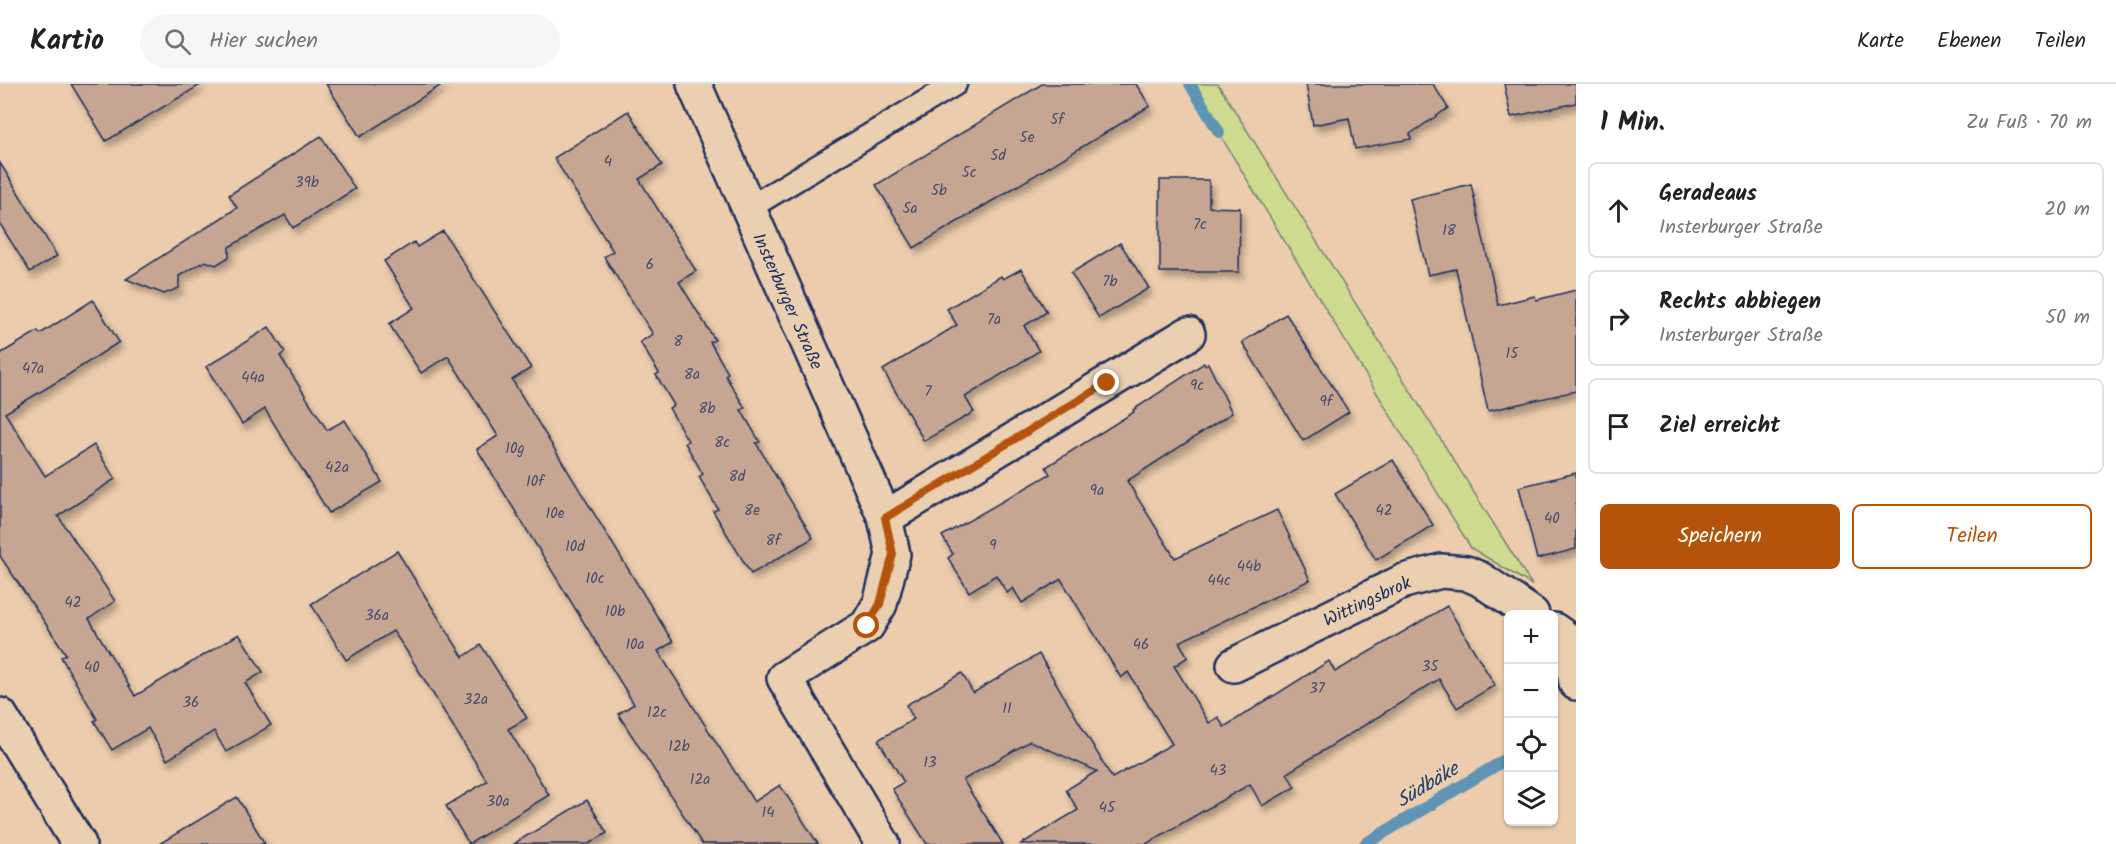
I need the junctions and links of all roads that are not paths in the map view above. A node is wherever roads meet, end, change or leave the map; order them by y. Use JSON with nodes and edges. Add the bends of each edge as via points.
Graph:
{"nodes":[{"id":1,"x":694,"y":84,"type":"edge"},
{"id":2,"x":955,"y":84,"type":"edge"},
{"id":3,"x":747,"y":209,"type":"junction"},
{"id":4,"x":1188,"y":334,"type":"dead end"},
{"id":5,"x":885,"y":518,"type":"junction"},
{"id":6,"x":1525,"y":610,"type":"edge"},
{"id":7,"x":1558,"y":633,"type":"edge"},
{"id":8,"x":1234,"y":665,"type":"dead end"},
{"id":9,"x":1576,"y":683,"type":"edge"},
{"id":10,"x":0,"y":715,"type":"edge"},
{"id":11,"x":79,"y":844,"type":"edge"},
{"id":12,"x":884,"y":844,"type":"edge"}],
"edges":[{"from":1,"to":3,"type":"street","name":"Insterburger Straße"},
{"from":2,"to":3,"type":"lane"},
{"from":3,"to":5,"type":"street","name":"Insterburger Straße"},
{"from":4,"to":5,"type":"street"},
{"from":5,"to":12,"type":"street","name":"Insterburger Straße","via":[[893,554],[880,604],[867,626],[784,678]]},
{"from":6,"to":8,"type":"street","name":"Wittingsbrok","via":[[1480,579],[1466,573],[1441,571],[1404,581]]},
{"from":7,"to":9,"type":"street","via":[[1568,640]]},
{"from":10,"to":11,"type":"street"}]}
